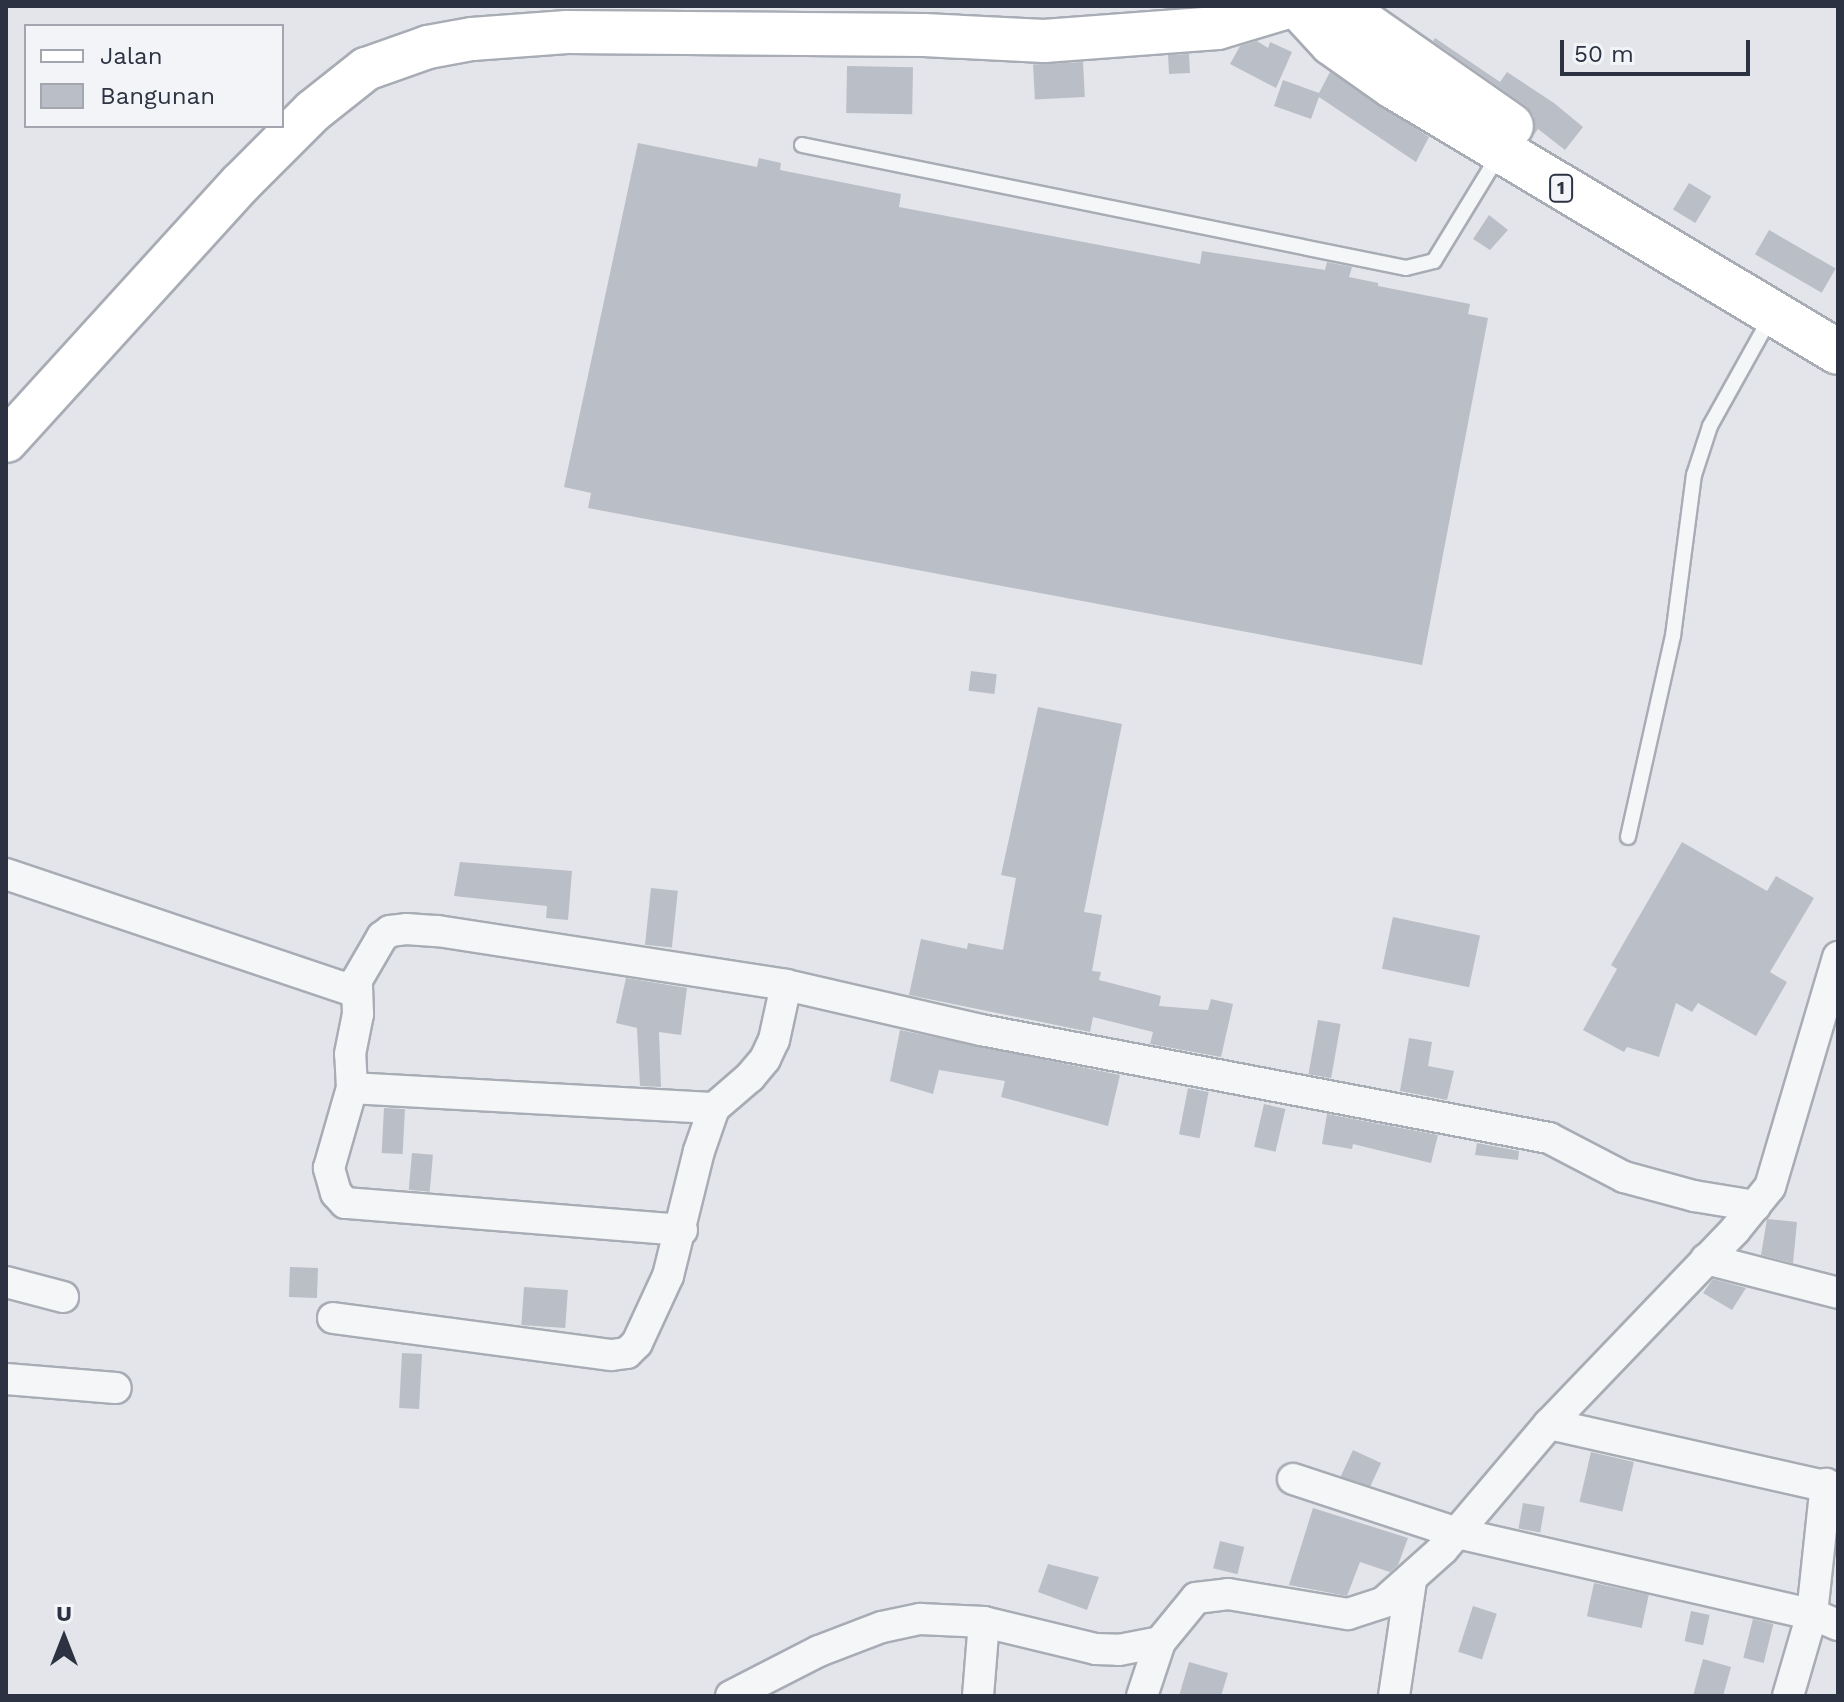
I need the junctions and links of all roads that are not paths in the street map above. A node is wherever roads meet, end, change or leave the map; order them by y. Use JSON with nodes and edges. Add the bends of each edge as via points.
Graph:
{"nodes":[{"id":1,"x":1291,"y":6,"type":"edge"},
{"id":2,"x":1298,"y":6,"type":"edge"},
{"id":3,"x":1345,"y":6,"type":"edge"},
{"id":4,"x":802,"y":145,"type":"dead end"},
{"id":5,"x":1500,"y":152,"type":"junction"},
{"id":6,"x":1774,"y":311,"type":"junction"},
{"id":7,"x":1838,"y":320,"type":"edge"},
{"id":8,"x":1838,"y":352,"type":"edge"},
{"id":9,"x":6,"y":441,"type":"edge"},
{"id":10,"x":1628,"y":837,"type":"dead end"},
{"id":11,"x":6,"y":874,"type":"edge"},
{"id":12,"x":1838,"y":957,"type":"edge"},
{"id":13,"x":786,"y":985,"type":"junction"},
{"id":14,"x":356,"y":992,"type":"junction"},
{"id":15,"x":352,"y":1088,"type":"junction"},
{"id":16,"x":714,"y":1108,"type":"junction"},
{"id":17,"x":1755,"y":1206,"type":"junction"},
{"id":18,"x":682,"y":1230,"type":"junction"},
{"id":19,"x":1706,"y":1259,"type":"junction"},
{"id":20,"x":6,"y":1282,"type":"edge"},
{"id":21,"x":1838,"y":1293,"type":"edge"},
{"id":22,"x":63,"y":1297,"type":"dead end"},
{"id":23,"x":333,"y":1318,"type":"dead end"},
{"id":24,"x":6,"y":1379,"type":"edge"},
{"id":25,"x":116,"y":1388,"type":"dead end"},
{"id":26,"x":1549,"y":1424,"type":"junction"},
{"id":27,"x":1293,"y":1479,"type":"dead end"},
{"id":28,"x":1832,"y":1487,"type":"edge"},
{"id":29,"x":1457,"y":1533,"type":"junction"},
{"id":30,"x":1411,"y":1581,"type":"junction"},
{"id":31,"x":1825,"y":1620,"type":"edge"},
{"id":32,"x":984,"y":1622,"type":"junction"},
{"id":33,"x":1160,"y":1642,"type":"junction"},
{"id":34,"x":731,"y":1696,"type":"edge"},
{"id":35,"x":978,"y":1696,"type":"edge"},
{"id":36,"x":1142,"y":1696,"type":"edge"},
{"id":37,"x":1394,"y":1696,"type":"edge"},
{"id":38,"x":1788,"y":1696,"type":"edge"}],
"edges":[{"from":1,"to":9,"type":"main road","via":[[1218,28],[1044,41],[567,32],[428,47],[366,69],[313,111]]},
{"from":2,"to":5,"type":"highway","number":"1","via":[[1332,43]]},
{"from":3,"to":7,"type":"highway","number":"1","via":[[1513,127]]},
{"from":4,"to":5,"type":"lane","via":[[1406,268],[1426,266],[1442,252]]},
{"from":5,"to":6,"type":"highway","number":"1"},
{"from":6,"to":8,"type":"highway","number":"1"},
{"from":6,"to":10,"type":"lane","via":[[1710,426],[1694,475],[1673,636]]},
{"from":11,"to":14,"type":"street"},
{"from":12,"to":17,"type":"street","via":[[1783,1150],[1770,1187]]},
{"from":13,"to":14,"type":"street","via":[[406,929],[382,937],[357,980]]},
{"from":13,"to":16,"type":"street","via":[[765,1059]]},
{"from":13,"to":17,"type":"street","via":[[981,1030],[1549,1138],[1624,1177]]},
{"from":14,"to":15,"type":"street"},
{"from":15,"to":16,"type":"street"},
{"from":15,"to":18,"type":"street","via":[[329,1168],[336,1193],[345,1203]]},
{"from":16,"to":18,"type":"street"},
{"from":17,"to":19,"type":"street"},
{"from":18,"to":23,"type":"street","via":[[668,1276],[637,1343],[627,1353]]},
{"from":19,"to":21,"type":"street"},
{"from":19,"to":26,"type":"street"},
{"from":20,"to":22,"type":"street"},
{"from":24,"to":25,"type":"street"},
{"from":26,"to":28,"type":"street"},
{"from":26,"to":29,"type":"street"},
{"from":27,"to":29,"type":"street"},
{"from":28,"to":31,"type":"street"},
{"from":29,"to":30,"type":"street"},
{"from":29,"to":31,"type":"street"},
{"from":30,"to":33,"type":"street","via":[[1384,1602],[1348,1614],[1207,1595],[1189,1603]]},
{"from":30,"to":37,"type":"street"},
{"from":31,"to":38,"type":"street"},
{"from":32,"to":33,"type":"street","via":[[1096,1649]]},
{"from":32,"to":34,"type":"street","via":[[920,1619],[882,1627],[819,1651]]},
{"from":32,"to":35,"type":"street"},
{"from":33,"to":36,"type":"street"}]}
